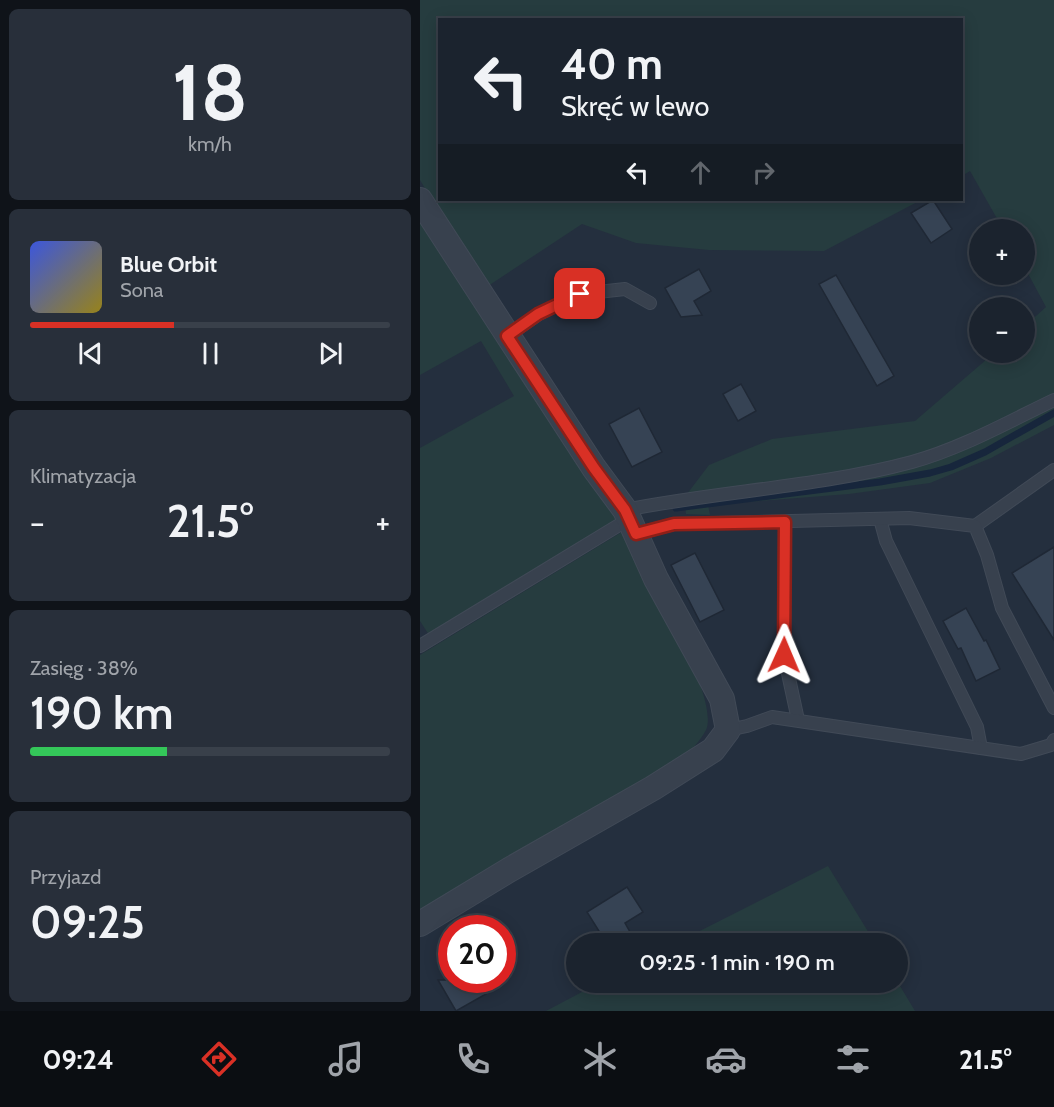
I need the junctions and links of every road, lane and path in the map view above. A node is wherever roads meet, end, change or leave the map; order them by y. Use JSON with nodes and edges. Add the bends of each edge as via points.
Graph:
{"nodes":[{"id":1,"x":420,"y":200,"type":"edge"},
{"id":2,"x":650,"y":303,"type":"dead end"},
{"id":3,"x":507,"y":336,"type":"junction"},
{"id":4,"x":1054,"y":400,"type":"edge"},
{"id":5,"x":1054,"y":470,"type":"edge"},
{"id":6,"x":880,"y":519,"type":"junction"},
{"id":7,"x":630,"y":521,"type":"junction"},
{"id":8,"x":785,"y":522,"type":"junction"},
{"id":9,"x":975,"y":526,"type":"junction"},
{"id":10,"x":420,"y":646,"type":"edge"},
{"id":11,"x":1054,"y":708,"type":"edge"},
{"id":12,"x":798,"y":720,"type":"junction"},
{"id":13,"x":728,"y":730,"type":"junction"},
{"id":14,"x":1054,"y":740,"type":"edge"},
{"id":15,"x":981,"y":748,"type":"junction"},
{"id":16,"x":420,"y":924,"type":"edge"}],
"edges":[{"from":1,"to":3,"type":"street"},
{"from":2,"to":3,"type":"lane","via":[[625,289],[580,294],[538,314]]},
{"from":3,"to":7,"type":"street"},
{"from":4,"to":7,"type":"lane","via":[[965,443],[913,462],[841,477],[684,498]]},
{"from":5,"to":9,"type":"lane"},
{"from":6,"to":8,"type":"lane"},
{"from":6,"to":9,"type":"lane","via":[[909,518]]},
{"from":6,"to":15,"type":"lane","via":[[886,541],[977,727]]},
{"from":7,"to":8,"type":"lane"},
{"from":7,"to":10,"type":"lane"},
{"from":7,"to":13,"type":"street","via":[[656,579],[722,699]]},
{"from":8,"to":12,"type":"lane","via":[[784,655]]},
{"from":9,"to":11,"type":"lane","via":[[1002,608]]},
{"from":12,"to":13,"type":"lane","via":[[772,717]]},
{"from":12,"to":15,"type":"lane"},
{"from":13,"to":16,"type":"street","via":[[713,750],[653,788]]},
{"from":14,"to":15,"type":"lane","via":[[1051,745],[1021,754]]}]}
